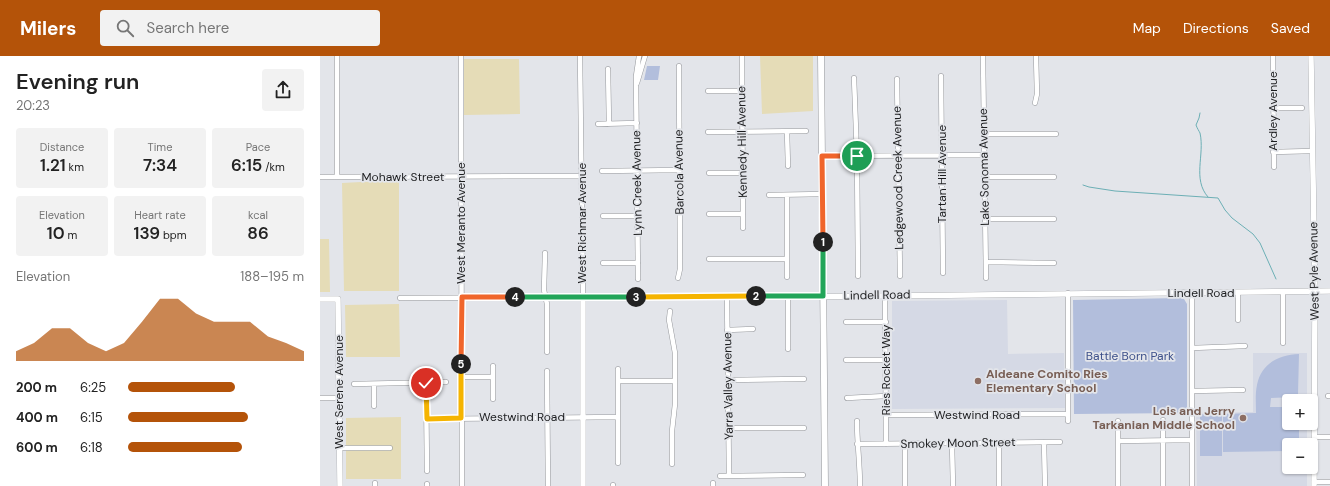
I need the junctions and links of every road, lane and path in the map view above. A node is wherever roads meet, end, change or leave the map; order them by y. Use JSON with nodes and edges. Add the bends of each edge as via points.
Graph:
{"nodes":[{"id":1,"x":338,"y":56,"type":"edge"},
{"id":2,"x":461,"y":56,"type":"edge"},
{"id":3,"x":580,"y":56,"type":"edge"},
{"id":4,"x":639,"y":56,"type":"edge"},
{"id":5,"x":645,"y":56,"type":"edge"},
{"id":6,"x":742,"y":56,"type":"edge"},
{"id":7,"x":821,"y":56,"type":"edge"},
{"id":8,"x":983,"y":56,"type":"edge"},
{"id":9,"x":1036,"y":56,"type":"edge"},
{"id":10,"x":1273,"y":56,"type":"edge"},
{"id":11,"x":1311,"y":56,"type":"edge"},
{"id":12,"x":678,"y":66,"type":"dead end"},
{"id":13,"x":608,"y":69,"type":"dead end"},
{"id":14,"x":941,"y":76,"type":"dead end"},
{"id":15,"x":854,"y":78,"type":"dead end"},
{"id":16,"x":897,"y":79,"type":"dead end"},
{"id":17,"x":636,"y":86,"type":"junction"},
{"id":18,"x":708,"y":91,"type":"dead end"},
{"id":19,"x":742,"y":91,"type":"junction"},
{"id":20,"x":1035,"y":103,"type":"dead end"},
{"id":21,"x":1274,"y":108,"type":"junction"},
{"id":22,"x":1302,"y":108,"type":"dead end"},
{"id":23,"x":598,"y":124,"type":"dead end"},
{"id":24,"x":609,"y":124,"type":"junction"},
{"id":25,"x":637,"y":124,"type":"junction"},
{"id":26,"x":806,"y":131,"type":"dead end"},
{"id":27,"x":708,"y":132,"type":"dead end"},
{"id":28,"x":742,"y":132,"type":"junction"},
{"id":29,"x":787,"y":132,"type":"junction"},
{"id":30,"x":984,"y":134,"type":"junction"},
{"id":31,"x":1056,"y":134,"type":"dead end"},
{"id":32,"x":1312,"y":151,"type":"junction"},
{"id":33,"x":1273,"y":152,"type":"junction"},
{"id":34,"x":984,"y":155,"type":"junction"},
{"id":35,"x":822,"y":156,"type":"junction"},
{"id":36,"x":857,"y":156,"type":"junction"},
{"id":37,"x":898,"y":156,"type":"junction"},
{"id":38,"x":943,"y":156,"type":"junction"},
{"id":39,"x":788,"y":166,"type":"dead end"},
{"id":40,"x":1274,"y":167,"type":"dead end"},
{"id":41,"x":679,"y":170,"type":"junction"},
{"id":42,"x":602,"y":171,"type":"dead end"},
{"id":43,"x":637,"y":171,"type":"junction"},
{"id":44,"x":709,"y":173,"type":"dead end"},
{"id":45,"x":743,"y":173,"type":"junction"},
{"id":46,"x":461,"y":176,"type":"junction"},
{"id":47,"x":582,"y":176,"type":"junction"},
{"id":48,"x":320,"y":177,"type":"edge"},
{"id":49,"x":338,"y":177,"type":"junction"},
{"id":50,"x":984,"y":177,"type":"junction"},
{"id":51,"x":1054,"y":177,"type":"dead end"},
{"id":52,"x":823,"y":194,"type":"junction"},
{"id":53,"x":769,"y":195,"type":"dead end"},
{"id":54,"x":787,"y":195,"type":"junction"},
{"id":55,"x":709,"y":214,"type":"dead end"},
{"id":56,"x":743,"y":214,"type":"junction"},
{"id":57,"x":603,"y":216,"type":"dead end"},
{"id":58,"x":638,"y":216,"type":"junction"},
{"id":59,"x":985,"y":219,"type":"junction"},
{"id":60,"x":1054,"y":219,"type":"dead end"},
{"id":61,"x":743,"y":228,"type":"dead end"},
{"id":62,"x":544,"y":253,"type":"dead end"},
{"id":63,"x":709,"y":259,"type":"dead end"},
{"id":64,"x":787,"y":259,"type":"junction"},
{"id":65,"x":986,"y":262,"type":"junction"},
{"id":66,"x":1054,"y":262,"type":"dead end"},
{"id":67,"x":603,"y":263,"type":"dead end"},
{"id":68,"x":638,"y":263,"type":"junction"},
{"id":69,"x":943,"y":273,"type":"dead end"},
{"id":70,"x":858,"y":276,"type":"dead end"},
{"id":71,"x":900,"y":276,"type":"dead end"},
{"id":72,"x":787,"y":277,"type":"dead end"},
{"id":73,"x":678,"y":278,"type":"dead end"},
{"id":74,"x":986,"y":278,"type":"dead end"},
{"id":75,"x":638,"y":279,"type":"dead end"},
{"id":76,"x":1330,"y":291,"type":"edge"},
{"id":77,"x":1283,"y":292,"type":"junction"},
{"id":78,"x":1315,"y":292,"type":"junction"},
{"id":79,"x":1068,"y":293,"type":"junction"},
{"id":80,"x":1192,"y":293,"type":"junction"},
{"id":81,"x":1238,"y":293,"type":"junction"},
{"id":82,"x":886,"y":295,"type":"junction"},
{"id":83,"x":727,"y":296,"type":"junction"},
{"id":84,"x":823,"y":296,"type":"junction"},
{"id":85,"x":462,"y":297,"type":"junction"},
{"id":86,"x":546,"y":297,"type":"junction"},
{"id":87,"x":583,"y":297,"type":"junction"},
{"id":88,"x":788,"y":297,"type":"junction"},
{"id":89,"x":400,"y":298,"type":"dead end"},
{"id":90,"x":320,"y":299,"type":"edge"},
{"id":91,"x":670,"y":311,"type":"dead end"},
{"id":92,"x":1238,"y":320,"type":"dead end"},
{"id":93,"x":846,"y":322,"type":"dead end"},
{"id":94,"x":886,"y":322,"type":"junction"},
{"id":95,"x":754,"y":329,"type":"dead end"},
{"id":96,"x":727,"y":330,"type":"junction"},
{"id":97,"x":1283,"y":343,"type":"dead end"},
{"id":98,"x":1246,"y":346,"type":"dead end"},
{"id":99,"x":1192,"y":348,"type":"junction"},
{"id":100,"x":788,"y":349,"type":"dead end"},
{"id":101,"x":547,"y":352,"type":"dead end"},
{"id":102,"x":846,"y":360,"type":"dead end"},
{"id":103,"x":886,"y":360,"type":"junction"},
{"id":104,"x":493,"y":366,"type":"dead end"},
{"id":105,"x":618,"y":369,"type":"dead end"},
{"id":106,"x":547,"y":371,"type":"dead end"},
{"id":107,"x":461,"y":377,"type":"junction"},
{"id":108,"x":493,"y":377,"type":"junction"},
{"id":109,"x":804,"y":379,"type":"dead end"},
{"id":110,"x":675,"y":380,"type":"junction"},
{"id":111,"x":728,"y":380,"type":"junction"},
{"id":112,"x":618,"y":381,"type":"junction"},
{"id":113,"x":446,"y":382,"type":"dead end"},
{"id":114,"x":426,"y":383,"type":"junction"},
{"id":115,"x":354,"y":384,"type":"dead end"},
{"id":116,"x":374,"y":384,"type":"junction"},
{"id":117,"x":1244,"y":390,"type":"dead end"},
{"id":118,"x":1192,"y":391,"type":"junction"},
{"id":119,"x":886,"y":396,"type":"junction"},
{"id":120,"x":320,"y":398,"type":"edge"},
{"id":121,"x":339,"y":398,"type":"junction"},
{"id":122,"x":847,"y":398,"type":"dead end"},
{"id":123,"x":493,"y":399,"type":"dead end"},
{"id":124,"x":374,"y":406,"type":"dead end"},
{"id":125,"x":1068,"y":414,"type":"junction"},
{"id":126,"x":886,"y":415,"type":"junction"},
{"id":127,"x":547,"y":417,"type":"junction"},
{"id":128,"x":583,"y":417,"type":"junction"},
{"id":129,"x":618,"y":417,"type":"junction"},
{"id":130,"x":461,"y":418,"type":"junction"},
{"id":131,"x":427,"y":419,"type":"junction"},
{"id":132,"x":1163,"y":420,"type":"dead end"},
{"id":133,"x":857,"y":421,"type":"dead end"},
{"id":134,"x":1118,"y":421,"type":"dead end"},
{"id":135,"x":1068,"y":422,"type":"dead end"},
{"id":136,"x":728,"y":428,"type":"junction"},
{"id":137,"x":804,"y":428,"type":"dead end"},
{"id":138,"x":1314,"y":437,"type":"junction"},
{"id":139,"x":1330,"y":437,"type":"edge"},
{"id":140,"x":1118,"y":440,"type":"junction"},
{"id":141,"x":1163,"y":440,"type":"junction"},
{"id":142,"x":1192,"y":440,"type":"junction"},
{"id":143,"x":1044,"y":442,"type":"junction"},
{"id":144,"x":1060,"y":442,"type":"dead end"},
{"id":145,"x":999,"y":443,"type":"junction"},
{"id":146,"x":857,"y":444,"type":"junction"},
{"id":147,"x":886,"y":444,"type":"junction"},
{"id":148,"x":905,"y":444,"type":"junction"},
{"id":149,"x":952,"y":444,"type":"junction"},
{"id":150,"x":339,"y":448,"type":"junction"},
{"id":151,"x":390,"y":448,"type":"dead end"},
{"id":152,"x":618,"y":463,"type":"dead end"},
{"id":153,"x":672,"y":464,"type":"dead end"},
{"id":154,"x":427,"y":471,"type":"dead end"},
{"id":155,"x":803,"y":475,"type":"dead end"},
{"id":156,"x":720,"y":476,"type":"dead end"},
{"id":157,"x":729,"y":476,"type":"junction"},
{"id":158,"x":1330,"y":482,"type":"edge"},
{"id":159,"x":1314,"y":484,"type":"edge"},
{"id":160,"x":340,"y":486,"type":"edge"},
{"id":161,"x":462,"y":486,"type":"edge"},
{"id":162,"x":548,"y":486,"type":"edge"},
{"id":163,"x":583,"y":486,"type":"edge"},
{"id":164,"x":825,"y":486,"type":"edge"},
{"id":165,"x":860,"y":486,"type":"edge"},
{"id":166,"x":905,"y":486,"type":"edge"},
{"id":167,"x":953,"y":486,"type":"edge"},
{"id":168,"x":999,"y":486,"type":"edge"},
{"id":169,"x":1045,"y":486,"type":"edge"},
{"id":170,"x":1118,"y":486,"type":"edge"},
{"id":171,"x":1163,"y":486,"type":"edge"},
{"id":172,"x":1192,"y":486,"type":"edge"}],
"edges":[{"from":1,"to":49,"type":"street"},
{"from":2,"to":46,"type":"street","name":"West Meranto Avenue"},
{"from":3,"to":47,"type":"street","name":"West Richmar Avenue"},
{"from":4,"to":17,"type":"street","name":"Lynn Creek Avenue"},
{"from":5,"to":17,"type":"street","name":"Lynn Creek Avenue"},
{"from":6,"to":19,"type":"street","name":"Kennedy Hill Avenue"},
{"from":7,"to":35,"type":"main road"},
{"from":8,"to":30,"type":"street","name":"Lake Sonoma Avenue"},
{"from":9,"to":20,"type":"street"},
{"from":10,"to":21,"type":"street","name":"Ardley Avenue"},
{"from":11,"to":32,"type":"street","name":"West Pyle Avenue"},
{"from":12,"to":41,"type":"street","name":"Barcola Avenue"},
{"from":13,"to":24,"type":"street"},
{"from":14,"to":38,"type":"street","name":"Tartan Hill Avenue"},
{"from":15,"to":36,"type":"street"},
{"from":16,"to":37,"type":"street","name":"Ledgewood Creek Avenue"},
{"from":17,"to":25,"type":"street","name":"Lynn Creek Avenue"},
{"from":18,"to":19,"type":"street"},
{"from":19,"to":28,"type":"street","name":"Kennedy Hill Avenue"},
{"from":21,"to":22,"type":"street"},
{"from":21,"to":33,"type":"street","name":"Ardley Avenue"},
{"from":23,"to":24,"type":"street"},
{"from":24,"to":25,"type":"street"},
{"from":25,"to":43,"type":"street","name":"Lynn Creek Avenue"},
{"from":26,"to":29,"type":"street"},
{"from":27,"to":28,"type":"street"},
{"from":28,"to":29,"type":"street"},
{"from":28,"to":45,"type":"street","name":"Kennedy Hill Avenue"},
{"from":29,"to":39,"type":"street"},
{"from":30,"to":31,"type":"street"},
{"from":30,"to":34,"type":"street","name":"Lake Sonoma Avenue"},
{"from":32,"to":33,"type":"street"},
{"from":32,"to":78,"type":"street","name":"West Pyle Avenue"},
{"from":33,"to":40,"type":"street","name":"Ardley Avenue"},
{"from":34,"to":38,"type":"street"},
{"from":34,"to":50,"type":"street","name":"Lake Sonoma Avenue"},
{"from":35,"to":36,"type":"street"},
{"from":35,"to":52,"type":"main road"},
{"from":36,"to":37,"type":"street"},
{"from":36,"to":70,"type":"street"},
{"from":37,"to":38,"type":"street"},
{"from":37,"to":71,"type":"street","name":"Ledgewood Creek Avenue"},
{"from":38,"to":69,"type":"street","name":"Tartan Hill Avenue"},
{"from":41,"to":43,"type":"street"},
{"from":41,"to":73,"type":"street","name":"Barcola Avenue"},
{"from":42,"to":43,"type":"street"},
{"from":43,"to":58,"type":"street","name":"Lynn Creek Avenue"},
{"from":44,"to":45,"type":"street"},
{"from":45,"to":56,"type":"street","name":"Kennedy Hill Avenue"},
{"from":46,"to":47,"type":"street","name":"Mohawk Street"},
{"from":46,"to":49,"type":"street","name":"Mohawk Street"},
{"from":46,"to":85,"type":"street","name":"West Meranto Avenue"},
{"from":47,"to":87,"type":"street","name":"West Richmar Avenue"},
{"from":48,"to":49,"type":"street","name":"Mohawk Street"},
{"from":50,"to":51,"type":"street"},
{"from":50,"to":59,"type":"street","name":"Lake Sonoma Avenue"},
{"from":52,"to":54,"type":"street"},
{"from":52,"to":84,"type":"main road"},
{"from":53,"to":54,"type":"street"},
{"from":54,"to":64,"type":"street"},
{"from":55,"to":56,"type":"street"},
{"from":56,"to":61,"type":"street","name":"Kennedy Hill Avenue"},
{"from":57,"to":58,"type":"street"},
{"from":58,"to":68,"type":"street","name":"Lynn Creek Avenue"},
{"from":59,"to":60,"type":"street"},
{"from":59,"to":65,"type":"street","name":"Lake Sonoma Avenue"},
{"from":62,"to":86,"type":"street"},
{"from":63,"to":64,"type":"street"},
{"from":64,"to":72,"type":"street"},
{"from":65,"to":66,"type":"street"},
{"from":65,"to":74,"type":"street","name":"Lake Sonoma Avenue"},
{"from":67,"to":68,"type":"street"},
{"from":68,"to":75,"type":"street","name":"Lynn Creek Avenue"},
{"from":76,"to":78,"type":"street","name":"Lindell Road"},
{"from":77,"to":78,"type":"street","name":"Lindell Road"},
{"from":77,"to":81,"type":"street","name":"Lindell Road"},
{"from":77,"to":97,"type":"street"},
{"from":78,"to":138,"type":"street","name":"West Pyle Avenue"},
{"from":79,"to":80,"type":"street","name":"Lindell Road"},
{"from":79,"to":82,"type":"street","name":"Lindell Road"},
{"from":79,"to":125,"type":"street"},
{"from":80,"to":81,"type":"street","name":"Lindell Road"},
{"from":80,"to":99,"type":"street"},
{"from":81,"to":92,"type":"street"},
{"from":82,"to":84,"type":"street","name":"Lindell Road"},
{"from":82,"to":94,"type":"street","name":"Ries Rocket Way"},
{"from":83,"to":87,"type":"street","name":"Lindell Road"},
{"from":83,"to":88,"type":"street","name":"Lindell Road"},
{"from":83,"to":96,"type":"street","name":"Yarra Valley Avenue"},
{"from":84,"to":88,"type":"street","name":"Lindell Road"},
{"from":84,"to":164,"type":"main road"},
{"from":85,"to":86,"type":"street","name":"Lindell Road"},
{"from":85,"to":89,"type":"street","name":"Lindell Road"},
{"from":85,"to":107,"type":"street","name":"West Meranto Avenue"},
{"from":86,"to":87,"type":"street","name":"Lindell Road"},
{"from":86,"to":101,"type":"street"},
{"from":87,"to":128,"type":"street","name":"West Richmar Avenue"},
{"from":88,"to":100,"type":"street"},
{"from":90,"to":121,"type":"street","name":"West Serene Avenue","via":[[338,299]]},
{"from":91,"to":110,"type":"street"},
{"from":93,"to":94,"type":"street"},
{"from":94,"to":103,"type":"street","name":"Ries Rocket Way"},
{"from":95,"to":96,"type":"street"},
{"from":96,"to":111,"type":"street","name":"Yarra Valley Avenue"},
{"from":98,"to":99,"type":"street"},
{"from":99,"to":118,"type":"street"},
{"from":102,"to":103,"type":"street"},
{"from":103,"to":119,"type":"street","name":"Ries Rocket Way"},
{"from":104,"to":108,"type":"street"},
{"from":105,"to":112,"type":"street"},
{"from":106,"to":127,"type":"street"},
{"from":107,"to":108,"type":"street"},
{"from":107,"to":130,"type":"street","name":"West Meranto Avenue"},
{"from":108,"to":123,"type":"street"},
{"from":109,"to":111,"type":"street"},
{"from":110,"to":112,"type":"street"},
{"from":110,"to":153,"type":"street"},
{"from":111,"to":136,"type":"street","name":"Yarra Valley Avenue"},
{"from":112,"to":129,"type":"street"},
{"from":113,"to":114,"type":"street"},
{"from":114,"to":116,"type":"street"},
{"from":114,"to":131,"type":"street"},
{"from":115,"to":116,"type":"street"},
{"from":116,"to":124,"type":"street"},
{"from":117,"to":118,"type":"street"},
{"from":118,"to":142,"type":"street"},
{"from":119,"to":122,"type":"street"},
{"from":119,"to":126,"type":"street","name":"Ries Rocket Way"},
{"from":120,"to":121,"type":"street"},
{"from":121,"to":150,"type":"street","name":"West Serene Avenue"},
{"from":125,"to":126,"type":"street","name":"Westwind Road"},
{"from":125,"to":135,"type":"street"},
{"from":126,"to":147,"type":"street","name":"Ries Rocket Way"},
{"from":127,"to":128,"type":"street","name":"Westwind Road"},
{"from":127,"to":130,"type":"street","name":"Westwind Road"},
{"from":127,"to":162,"type":"street"},
{"from":128,"to":129,"type":"street","name":"Westwind Road"},
{"from":128,"to":163,"type":"street","name":"West Richmar Avenue"},
{"from":129,"to":152,"type":"street"},
{"from":130,"to":131,"type":"street","name":"Westwind Road"},
{"from":130,"to":161,"type":"street","name":"West Meranto Avenue"},
{"from":131,"to":154,"type":"street"},
{"from":132,"to":141,"type":"street"},
{"from":133,"to":146,"type":"street"},
{"from":134,"to":140,"type":"street"},
{"from":136,"to":137,"type":"street"},
{"from":136,"to":157,"type":"street","name":"Yarra Valley Avenue"},
{"from":138,"to":139,"type":"street"},
{"from":138,"to":159,"type":"street","name":"West Pyle Avenue"},
{"from":140,"to":141,"type":"street"},
{"from":140,"to":170,"type":"street"},
{"from":141,"to":142,"type":"street"},
{"from":141,"to":171,"type":"street"},
{"from":142,"to":172,"type":"street"},
{"from":143,"to":144,"type":"street","name":"Smokey Moon Street"},
{"from":143,"to":145,"type":"street","name":"Smokey Moon Street"},
{"from":143,"to":169,"type":"street"},
{"from":145,"to":149,"type":"street","name":"Smokey Moon Street"},
{"from":145,"to":168,"type":"street"},
{"from":146,"to":147,"type":"street","name":"Smokey Moon Street"},
{"from":146,"to":165,"type":"street"},
{"from":147,"to":148,"type":"street","name":"Smokey Moon Street"},
{"from":148,"to":149,"type":"street","name":"Smokey Moon Street"},
{"from":148,"to":166,"type":"street"},
{"from":149,"to":167,"type":"street"},
{"from":150,"to":151,"type":"street"},
{"from":150,"to":160,"type":"street","name":"West Serene Avenue"},
{"from":155,"to":157,"type":"street"},
{"from":156,"to":157,"type":"street"},
{"from":158,"to":159,"type":"street"}]}
